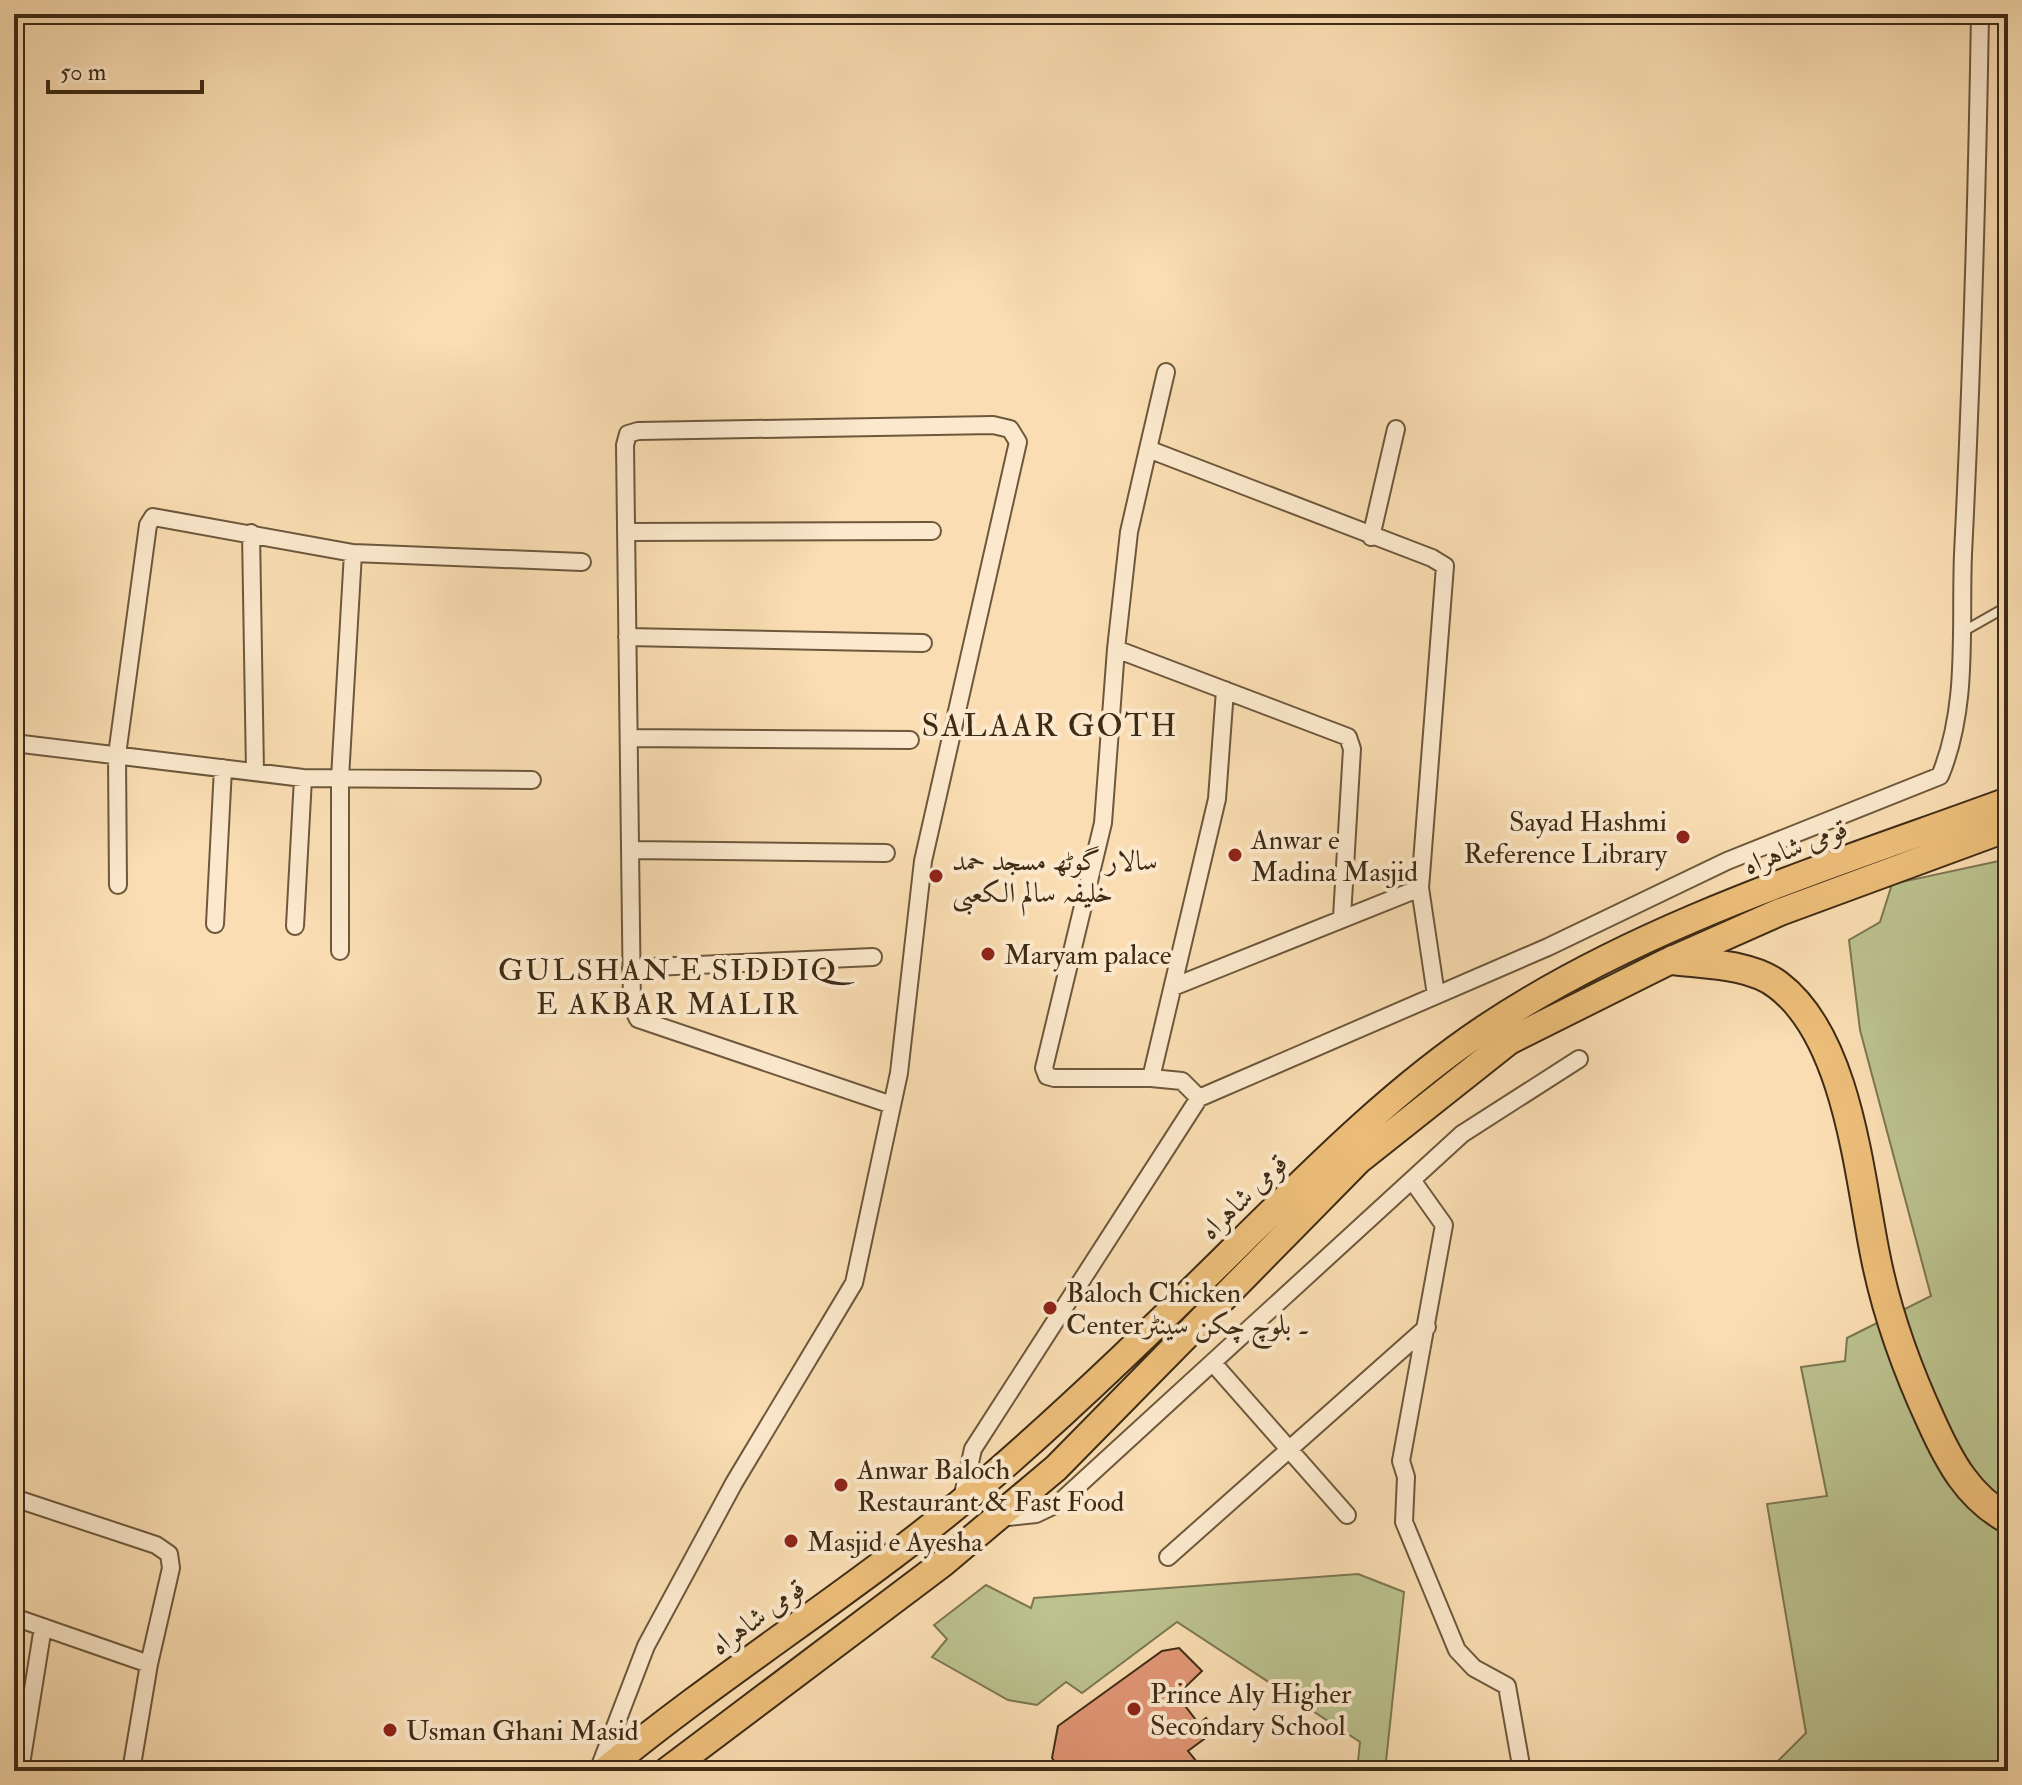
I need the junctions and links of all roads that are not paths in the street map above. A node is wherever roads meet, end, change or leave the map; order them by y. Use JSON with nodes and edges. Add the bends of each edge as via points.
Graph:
{"nodes":[{"id":1,"x":1980,"y":14,"type":"edge"},
{"id":2,"x":1166,"y":372,"type":"dead end"},
{"id":3,"x":1396,"y":429,"type":"dead end"},
{"id":4,"x":1148,"y":449,"type":"junction"},
{"id":5,"x":932,"y":531,"type":"dead end"},
{"id":6,"x":626,"y":532,"type":"junction"},
{"id":7,"x":251,"y":533,"type":"junction"},
{"id":8,"x":1371,"y":537,"type":"junction"},
{"id":9,"x":353,"y":553,"type":"junction"},
{"id":10,"x":582,"y":562,"type":"dead end"},
{"id":11,"x":2008,"y":606,"type":"edge"},
{"id":12,"x":1960,"y":633,"type":"junction"},
{"id":13,"x":627,"y":637,"type":"junction"},
{"id":14,"x":923,"y":643,"type":"dead end"},
{"id":15,"x":1116,"y":649,"type":"junction"},
{"id":16,"x":1225,"y":690,"type":"junction"},
{"id":17,"x":629,"y":738,"type":"junction"},
{"id":18,"x":910,"y":740,"type":"dead end"},
{"id":19,"x":14,"y":743,"type":"edge"},
{"id":20,"x":117,"y":755,"type":"junction"},
{"id":21,"x":223,"y":768,"type":"junction"},
{"id":22,"x":255,"y":772,"type":"junction"},
{"id":23,"x":303,"y":778,"type":"junction"},
{"id":24,"x":340,"y":778,"type":"junction"},
{"id":25,"x":532,"y":780,"type":"dead end"},
{"id":26,"x":2008,"y":801,"type":"edge"},
{"id":27,"x":2008,"y":828,"type":"edge"},
{"id":28,"x":630,"y":850,"type":"junction"},
{"id":29,"x":886,"y":853,"type":"dead end"},
{"id":30,"x":1870,"y":864,"type":"junction"},
{"id":31,"x":118,"y":885,"type":"dead end"},
{"id":32,"x":1420,"y":888,"type":"junction"},
{"id":33,"x":1342,"y":917,"type":"junction"},
{"id":34,"x":215,"y":924,"type":"dead end"},
{"id":35,"x":295,"y":926,"type":"dead end"},
{"id":36,"x":340,"y":951,"type":"dead end"},
{"id":37,"x":873,"y":957,"type":"dead end"},
{"id":38,"x":1673,"y":960,"type":"junction"},
{"id":39,"x":631,"y":968,"type":"junction"},
{"id":40,"x":1173,"y":987,"type":"junction"},
{"id":41,"x":1436,"y":995,"type":"junction"},
{"id":42,"x":1579,"y":1059,"type":"dead end"},
{"id":43,"x":1151,"y":1078,"type":"junction"},
{"id":44,"x":1199,"y":1098,"type":"junction"},
{"id":45,"x":892,"y":1105,"type":"junction"},
{"id":46,"x":1412,"y":1180,"type":"junction"},
{"id":47,"x":1427,"y":1326,"type":"junction"},
{"id":48,"x":1213,"y":1363,"type":"junction"},
{"id":49,"x":1288,"y":1448,"type":"junction"},
{"id":50,"x":14,"y":1498,"type":"edge"},
{"id":51,"x":962,"y":1500,"type":"junction"},
{"id":52,"x":1347,"y":1515,"type":"dead end"},
{"id":53,"x":998,"y":1518,"type":"junction"},
{"id":54,"x":2008,"y":1519,"type":"edge"},
{"id":55,"x":1168,"y":1557,"type":"dead end"},
{"id":56,"x":14,"y":1617,"type":"edge"},
{"id":57,"x":43,"y":1627,"type":"junction"},
{"id":58,"x":149,"y":1664,"type":"junction"},
{"id":59,"x":23,"y":1761,"type":"edge"},
{"id":60,"x":131,"y":1771,"type":"edge"},
{"id":61,"x":601,"y":1771,"type":"edge"},
{"id":62,"x":667,"y":1771,"type":"edge"},
{"id":63,"x":1522,"y":1771,"type":"edge"}],
"edges":[{"from":1,"to":12,"type":"street","via":[[1976,299]]},
{"from":2,"to":4,"type":"street"},
{"from":3,"to":8,"type":"street"},
{"from":4,"to":8,"type":"street"},
{"from":4,"to":15,"type":"street","via":[[1129,532]]},
{"from":5,"to":6,"type":"street"},
{"from":6,"to":13,"type":"street"},
{"from":6,"to":45,"type":"street","via":[[625,445],[628,434],[638,431],[993,425],[1010,429],[1018,442],[923,861]]},
{"from":7,"to":9,"type":"street"},
{"from":7,"to":20,"type":"street","via":[[158,515],[151,520]]},
{"from":7,"to":22,"type":"street"},
{"from":8,"to":32,"type":"street","via":[[1445,566]]},
{"from":9,"to":10,"type":"street"},
{"from":9,"to":24,"type":"street"},
{"from":11,"to":12,"type":"lane"},
{"from":12,"to":41,"type":"street","via":[[1961,703],[1954,744],[1940,776],[1727,861]]},
{"from":13,"to":14,"type":"street"},
{"from":13,"to":17,"type":"street"},
{"from":15,"to":16,"type":"street"},
{"from":15,"to":43,"type":"street","via":[[1103,823],[1044,1068],[1054,1078]]},
{"from":16,"to":33,"type":"street","via":[[1348,737],[1352,749]]},
{"from":16,"to":40,"type":"street","via":[[1217,799]]},
{"from":17,"to":18,"type":"street"},
{"from":17,"to":28,"type":"street"},
{"from":19,"to":20,"type":"street"},
{"from":20,"to":21,"type":"street"},
{"from":20,"to":31,"type":"street"},
{"from":21,"to":22,"type":"street"},
{"from":21,"to":34,"type":"street"},
{"from":22,"to":23,"type":"street"},
{"from":23,"to":24,"type":"street"},
{"from":23,"to":35,"type":"street"},
{"from":24,"to":25,"type":"street"},
{"from":24,"to":36,"type":"street"},
{"from":26,"to":30,"type":"highway","name":"قومی شاہراہ"},
{"from":27,"to":30,"type":"highway","name":"قومی شاہراہ"},
{"from":28,"to":29,"type":"street"},
{"from":28,"to":39,"type":"street"},
{"from":30,"to":38,"type":"highway","name":"قومی شاہراہ"},
{"from":30,"to":51,"type":"highway","name":"قومی شاہراہ","via":[[1652,938],[1551,988],[1484,1029],[1362,1126],[1134,1347]]},
{"from":32,"to":33,"type":"street"},
{"from":32,"to":41,"type":"street"},
{"from":33,"to":40,"type":"street"},
{"from":37,"to":39,"type":"street"},
{"from":38,"to":53,"type":"highway","name":"قومی شاہراہ","via":[[1509,1041],[1359,1160],[1056,1468]]},
{"from":38,"to":54,"type":"highway","via":[[1722,966],[1777,984],[1804,1010],[1835,1072],[1858,1149],[1876,1257],[1913,1383],[1951,1464],[1984,1506]]},
{"from":39,"to":45,"type":"street","via":[[632,1007],[638,1019]]},
{"from":40,"to":43,"type":"street"},
{"from":41,"to":44,"type":"street"},
{"from":42,"to":46,"type":"street","via":[[1462,1134]]},
{"from":43,"to":44,"type":"street","via":[[1182,1081]]},
{"from":44,"to":51,"type":"street","via":[[973,1449]]},
{"from":45,"to":61,"type":"street","via":[[854,1283],[734,1483],[646,1646]]},
{"from":46,"to":47,"type":"street","via":[[1444,1225]]},
{"from":46,"to":48,"type":"street"},
{"from":47,"to":49,"type":"street"},
{"from":47,"to":63,"type":"street","via":[[1401,1461],[1406,1477],[1404,1522],[1457,1650],[1474,1668],[1507,1686]]},
{"from":48,"to":49,"type":"street"},
{"from":48,"to":53,"type":"street","via":[[1059,1503],[1036,1514]]},
{"from":49,"to":52,"type":"street"},
{"from":49,"to":55,"type":"street"},
{"from":50,"to":58,"type":"street","via":[[156,1545],[169,1554],[171,1568]]},
{"from":51,"to":61,"type":"highway","name":"قومی شاہراہ"},
{"from":53,"to":62,"type":"highway","name":"قومی شاہراہ"},
{"from":56,"to":57,"type":"street"},
{"from":57,"to":58,"type":"street"},
{"from":57,"to":59,"type":"street"},
{"from":58,"to":60,"type":"street"}]}
